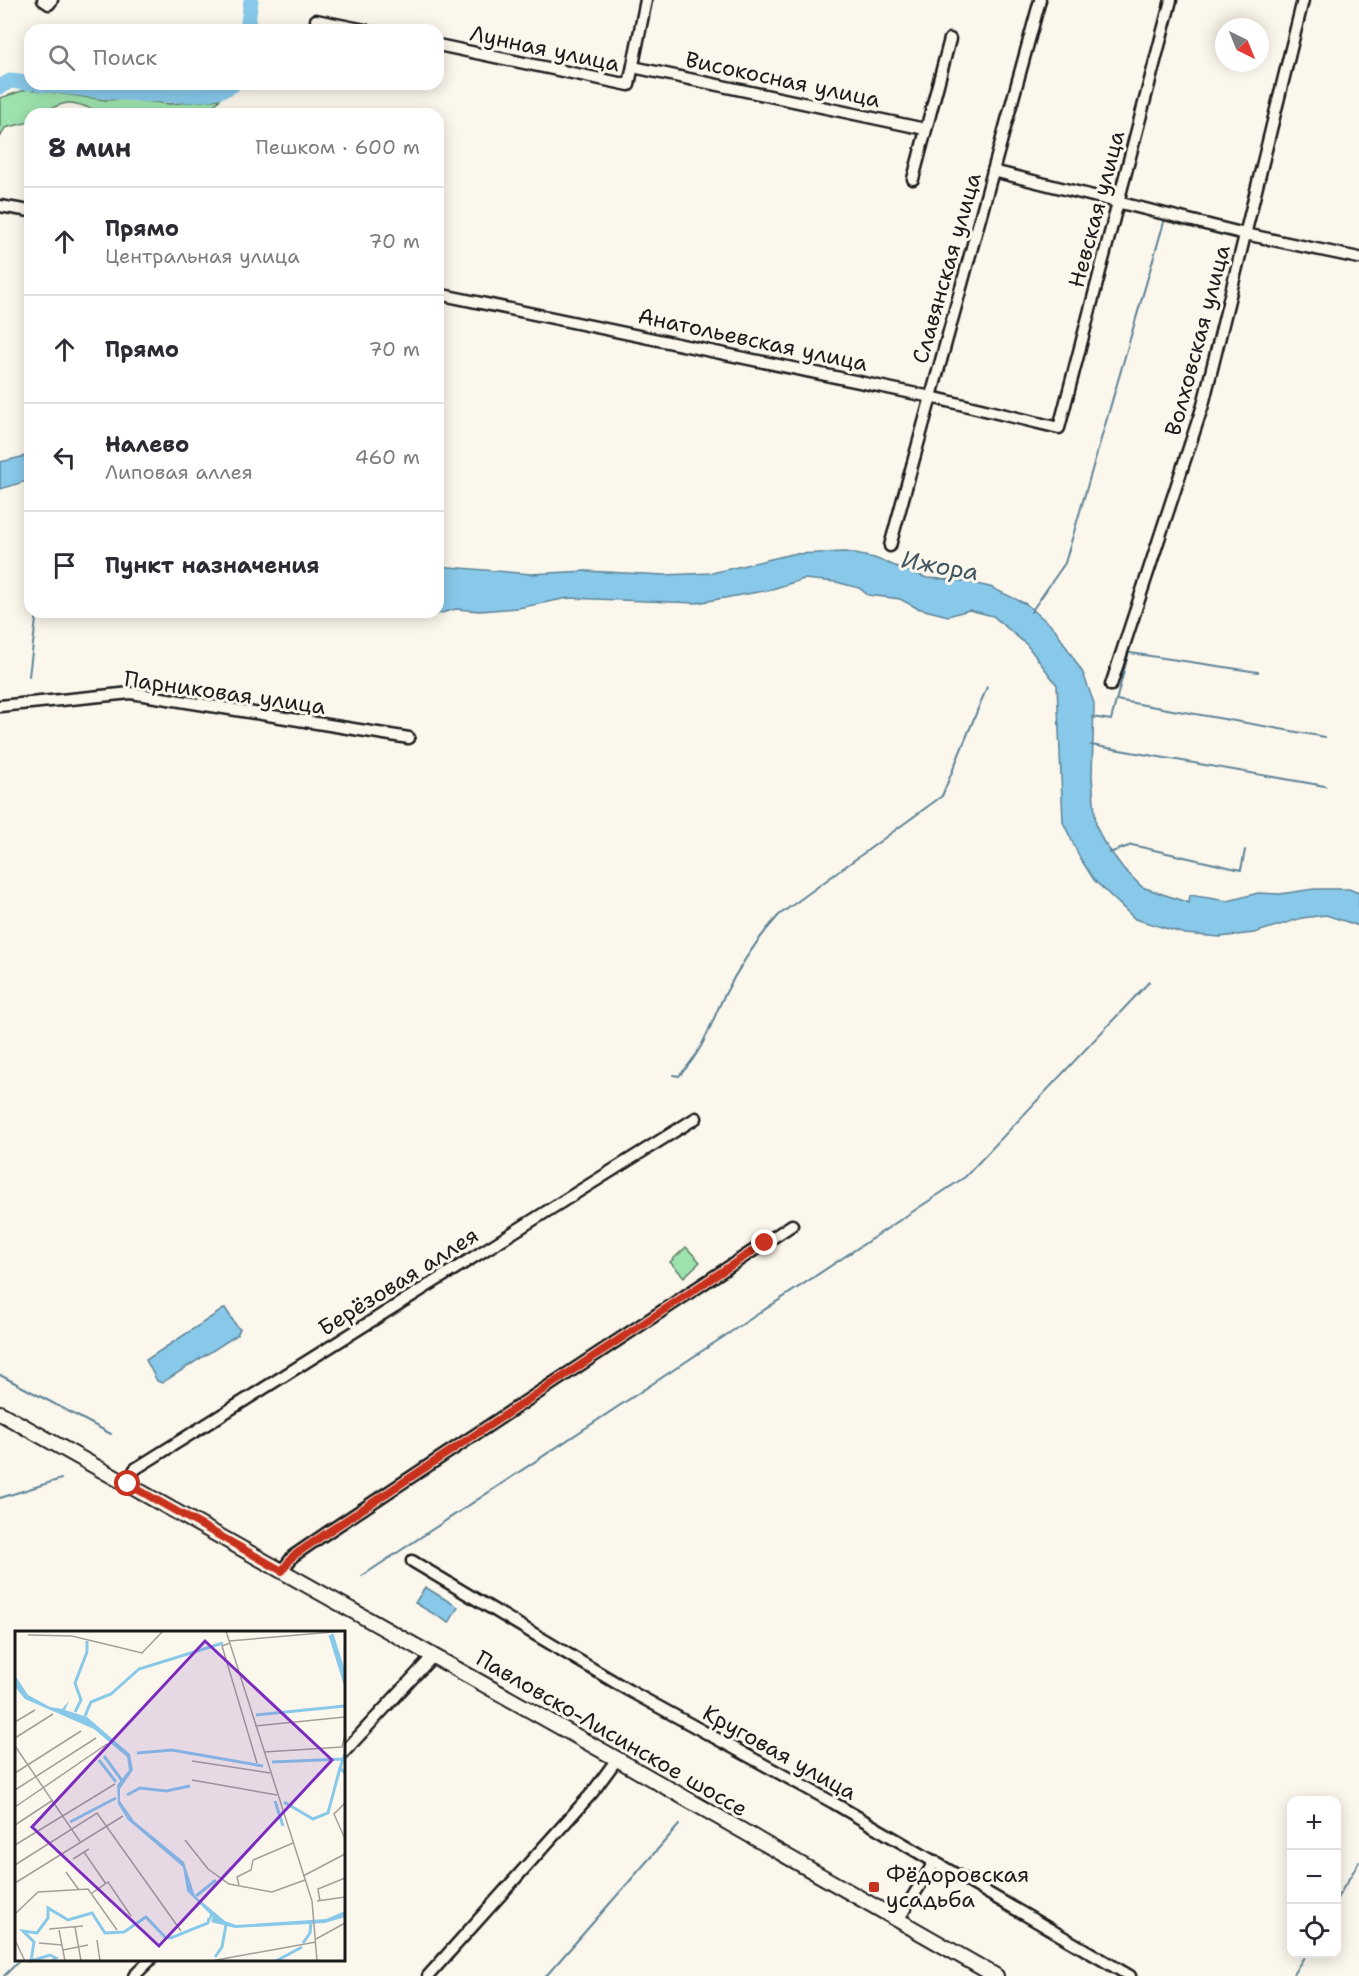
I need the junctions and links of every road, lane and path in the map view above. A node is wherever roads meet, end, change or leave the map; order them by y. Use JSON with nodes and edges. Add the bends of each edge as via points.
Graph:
{"nodes":[{"id":1,"x":43,"y":0,"type":"edge"},
{"id":2,"x":52,"y":0,"type":"edge"},
{"id":3,"x":646,"y":0,"type":"edge"},
{"id":4,"x":1040,"y":0,"type":"edge"},
{"id":5,"x":1171,"y":0,"type":"edge"},
{"id":6,"x":1304,"y":0,"type":"edge"},
{"id":7,"x":316,"y":20,"type":"dead end"},
{"id":8,"x":336,"y":24,"type":"edge"},
{"id":9,"x":950,"y":39,"type":"dead end"},
{"id":10,"x":444,"y":46,"type":"edge"},
{"id":11,"x":633,"y":67,"type":"junction"},
{"id":12,"x":925,"y":129,"type":"junction"},
{"id":13,"x":993,"y":171,"type":"junction"},
{"id":14,"x":913,"y":179,"type":"dead end"},
{"id":15,"x":1118,"y":203,"type":"junction"},
{"id":16,"x":0,"y":206,"type":"edge"},
{"id":17,"x":24,"y":210,"type":"edge"},
{"id":18,"x":1245,"y":234,"type":"junction"},
{"id":19,"x":1359,"y":258,"type":"edge"},
{"id":20,"x":444,"y":295,"type":"edge"},
{"id":21,"x":931,"y":397,"type":"junction"},
{"id":22,"x":1059,"y":428,"type":"joint"},
{"id":23,"x":890,"y":546,"type":"dead end"},
{"id":24,"x":1110,"y":685,"type":"dead end"},
{"id":25,"x":0,"y":706,"type":"edge"},
{"id":26,"x":409,"y":738,"type":"dead end"},
{"id":27,"x":696,"y":1118,"type":"dead end"},
{"id":28,"x":792,"y":1225,"type":"dead end"},
{"id":29,"x":0,"y":1413,"type":"edge"},
{"id":30,"x":128,"y":1484,"type":"junction"},
{"id":31,"x":412,"y":1561,"type":"dead end"},
{"id":32,"x":282,"y":1571,"type":"junction"},
{"id":33,"x":433,"y":1656,"type":"junction"},
{"id":34,"x":345,"y":1751,"type":"edge"},
{"id":35,"x":617,"y":1759,"type":"junction"},
{"id":36,"x":935,"y":1861,"type":"junction"},
{"id":37,"x":898,"y":1920,"type":"junction"},
{"id":38,"x":148,"y":1961,"type":"edge"},
{"id":39,"x":134,"y":1976,"type":"edge"},
{"id":40,"x":428,"y":1976,"type":"edge"},
{"id":41,"x":996,"y":1976,"type":"edge"},
{"id":42,"x":1130,"y":1976,"type":"edge"}],
"edges":[{"from":1,"to":2,"type":"street","via":[[49,4]]},
{"from":3,"to":11,"type":"street","name":"Лунная улица"},
{"from":4,"to":13,"type":"street","name":"Славянская улица"},
{"from":5,"to":15,"type":"street","name":"Невская улица"},
{"from":6,"to":18,"type":"street","name":"Волховская улица"},
{"from":7,"to":8,"type":"street"},
{"from":9,"to":12,"type":"street"},
{"from":10,"to":11,"type":"street","name":"Лунная улица","via":[[629,85]]},
{"from":11,"to":12,"type":"street","name":"Високосная улица"},
{"from":12,"to":14,"type":"street"},
{"from":13,"to":15,"type":"street"},
{"from":13,"to":21,"type":"street","name":"Славянская улица"},
{"from":15,"to":18,"type":"street"},
{"from":15,"to":22,"type":"street","name":"Невская улица"},
{"from":16,"to":17,"type":"street"},
{"from":18,"to":19,"type":"street"},
{"from":18,"to":24,"type":"street","name":"Волховская улица","via":[[1203,405]]},
{"from":20,"to":21,"type":"street","name":"Анатольевская улица"},
{"from":21,"to":22,"type":"street","name":"Анатольевская улица"},
{"from":21,"to":23,"type":"street","name":"Славянская улица"},
{"from":25,"to":26,"type":"street","name":"Парниковая улица","via":[[131,693]]},
{"from":27,"to":30,"type":"street","name":"Берёзовая аллея","via":[[135,1469]]},
{"from":28,"to":32,"type":"street","via":[[328,1532],[293,1556]]},
{"from":29,"to":30,"type":"main road","name":"Павловско-Лисинское шоссе"},
{"from":30,"to":32,"type":"main road","name":"Павловско-Лисинское шоссе"},
{"from":31,"to":36,"type":"street","name":"Круговая улица","via":[[628,1690]]},
{"from":32,"to":33,"type":"main road","name":"Павловско-Лисинское шоссе"},
{"from":33,"to":34,"type":"street"},
{"from":33,"to":35,"type":"main road","name":"Павловско-Лисинское шоссе"},
{"from":35,"to":37,"type":"main road","name":"Павловско-Лисинское шоссе"},
{"from":35,"to":40,"type":"street","via":[[592,1793]]},
{"from":36,"to":37,"type":"street"},
{"from":36,"to":42,"type":"street","name":"Круговая улица"},
{"from":37,"to":41,"type":"main road","name":"Павловско-Лисинское шоссе"},
{"from":38,"to":39,"type":"street"}]}
